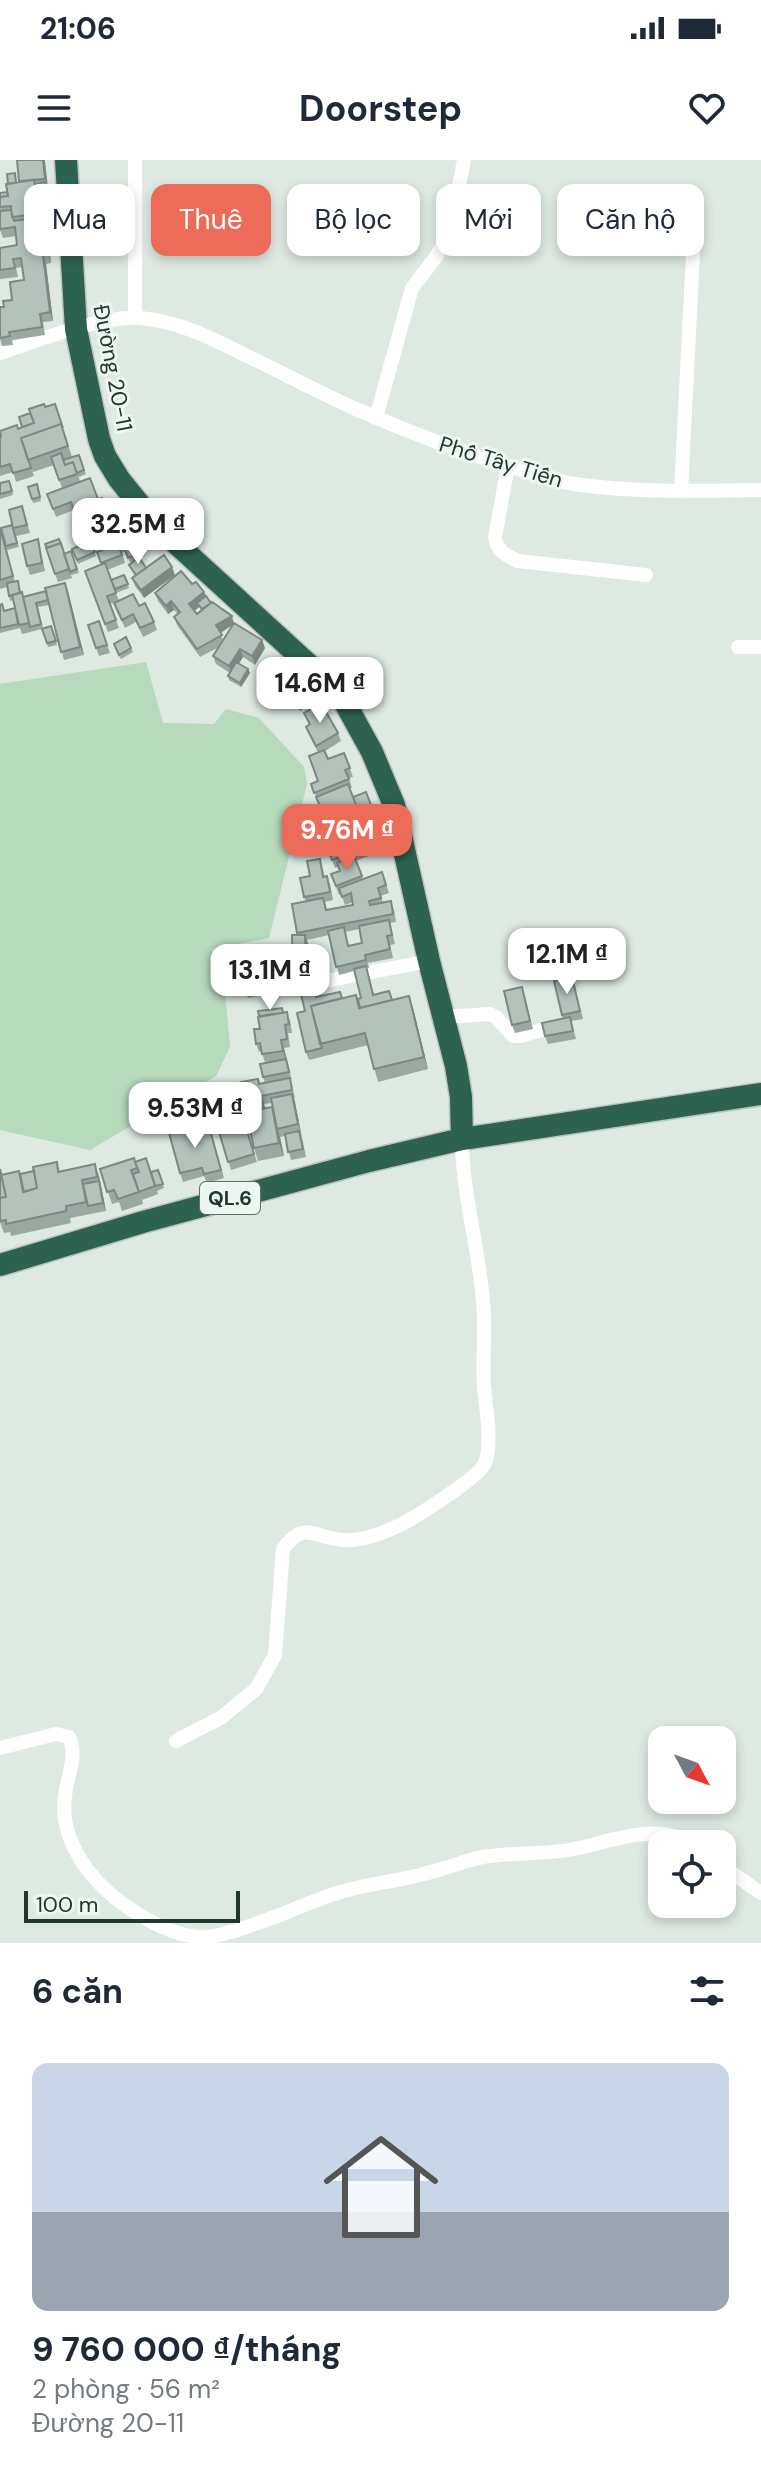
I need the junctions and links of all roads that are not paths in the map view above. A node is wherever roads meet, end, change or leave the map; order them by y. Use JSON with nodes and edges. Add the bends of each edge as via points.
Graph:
{"nodes":[{"id":1,"x":66,"y":160,"type":"edge"},
{"id":2,"x":135,"y":160,"type":"edge"},
{"id":3,"x":464,"y":160,"type":"edge"},
{"id":4,"x":693,"y":256,"type":"edge"},
{"id":5,"x":135,"y":317,"type":"junction"},
{"id":6,"x":76,"y":329,"type":"junction"},
{"id":7,"x":0,"y":353,"type":"edge"},
{"id":8,"x":376,"y":418,"type":"junction"},
{"id":9,"x":508,"y":466,"type":"junction"},
{"id":10,"x":761,"y":490,"type":"edge"},
{"id":11,"x":681,"y":491,"type":"junction"},
{"id":12,"x":646,"y":575,"type":"dead end"},
{"id":13,"x":738,"y":647,"type":"dead end"},
{"id":14,"x":761,"y":647,"type":"edge"},
{"id":15,"x":429,"y":961,"type":"junction"},
{"id":16,"x":295,"y":987,"type":"dead end"},
{"id":17,"x":443,"y":1017,"type":"junction"},
{"id":18,"x":548,"y":1028,"type":"edge"},
{"id":19,"x":761,"y":1094,"type":"edge"},
{"id":20,"x":462,"y":1139,"type":"junction"},
{"id":21,"x":0,"y":1265,"type":"edge"},
{"id":22,"x":176,"y":1741,"type":"dead end"},
{"id":23,"x":0,"y":1748,"type":"edge"},
{"id":24,"x":648,"y":1834,"type":"edge"},
{"id":25,"x":736,"y":1876,"type":"edge"},
{"id":26,"x":761,"y":1893,"type":"edge"}],
"edges":[{"from":1,"to":6,"type":"highway","name":"Đường 20-11"},
{"from":2,"to":5,"type":"street"},
{"from":3,"to":8,"type":"street","via":[[450,232],[412,288]]},
{"from":4,"to":11,"type":"street"},
{"from":5,"to":6,"type":"street","name":"Phố Tây Tiến"},
{"from":5,"to":8,"type":"street","name":"Phố Tây Tiến","via":[[179,324]]},
{"from":6,"to":7,"type":"street","name":"Phố Tây Tiến"},
{"from":6,"to":15,"type":"highway","name":"Đường 20-11","via":[[99,439],[125,488],[157,526],[330,684],[356,722],[394,805]]},
{"from":8,"to":9,"type":"street","name":"Phố Tây Tiến"},
{"from":9,"to":11,"type":"street","name":"Phố Tây Tiến","via":[[572,484]]},
{"from":9,"to":12,"type":"street","via":[[495,537],[504,554],[518,561]]},
{"from":10,"to":11,"type":"street","name":"Phố Tây Tiến"},
{"from":13,"to":14,"type":"street"},
{"from":15,"to":16,"type":"street"},
{"from":15,"to":17,"type":"highway","name":"Đường 20-11"},
{"from":17,"to":18,"type":"street","via":[[490,1014],[513,1036]]},
{"from":17,"to":20,"type":"highway","name":"Đường 20-11","via":[[461,1097]]},
{"from":19,"to":20,"type":"highway","number":"QL.6"},
{"from":20,"to":21,"type":"highway","number":"QL.6"},
{"from":20,"to":22,"type":"street","via":[[464,1184],[484,1303],[485,1464],[476,1476],[400,1525],[343,1540],[307,1532],[293,1535],[283,1549],[275,1655],[256,1689],[222,1717]]},
{"from":23,"to":24,"type":"street","via":[[56,1734],[69,1737],[73,1753],[64,1823],[88,1869],[125,1906],[200,1937],[235,1931],[347,1890],[482,1857],[566,1850]]},
{"from":25,"to":26,"type":"street"}]}
